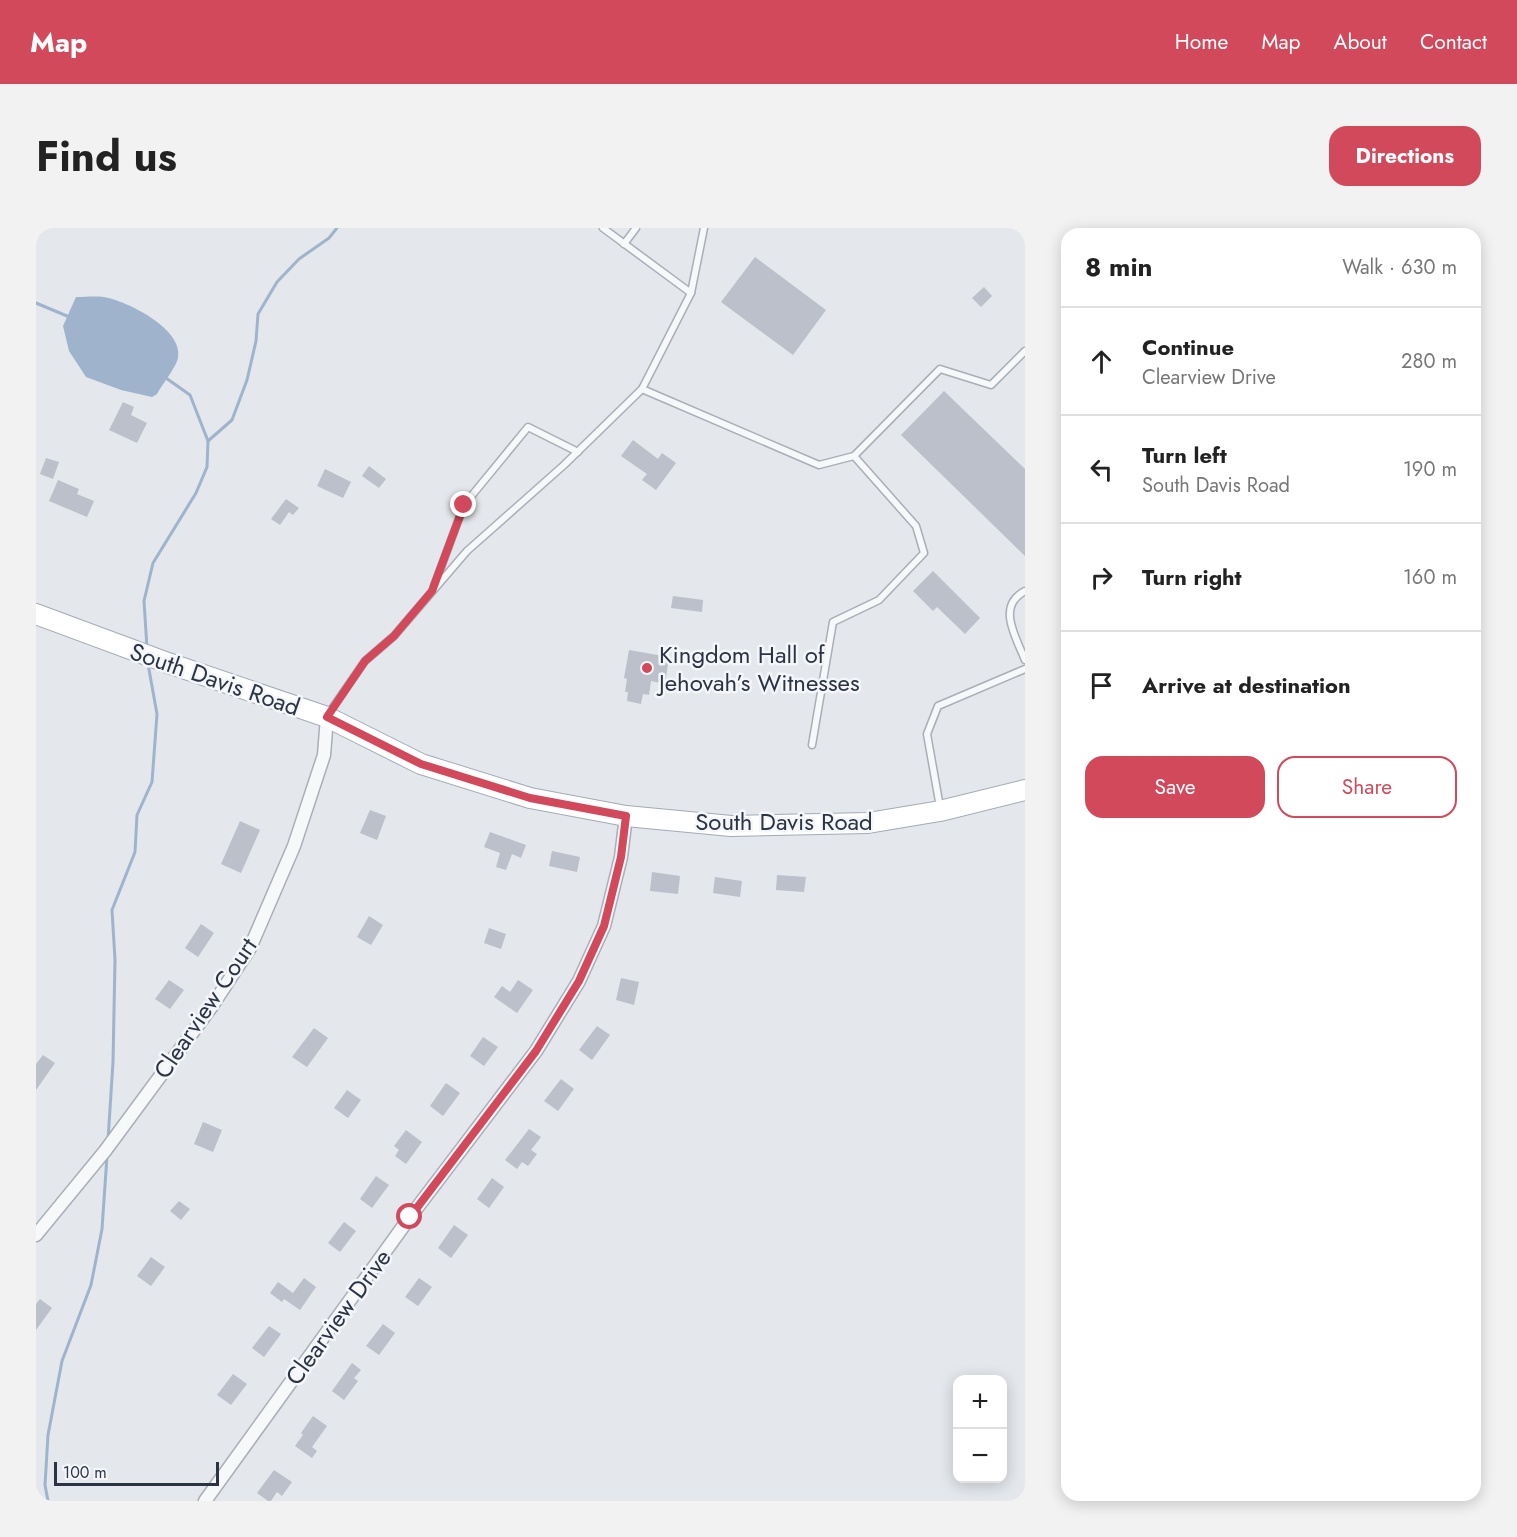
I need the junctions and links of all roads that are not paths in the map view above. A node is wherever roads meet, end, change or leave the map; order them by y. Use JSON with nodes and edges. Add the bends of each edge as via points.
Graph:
{"nodes":[{"id":1,"x":603,"y":228,"type":"edge"},
{"id":2,"x":636,"y":228,"type":"edge"},
{"id":3,"x":704,"y":228,"type":"edge"},
{"id":4,"x":624,"y":244,"type":"junction"},
{"id":5,"x":690,"y":293,"type":"junction"},
{"id":6,"x":1025,"y":351,"type":"edge"},
{"id":7,"x":642,"y":389,"type":"junction"},
{"id":8,"x":578,"y":452,"type":"junction"},
{"id":9,"x":854,"y":456,"type":"junction"},
{"id":10,"x":432,"y":591,"type":"junction"},
{"id":11,"x":1025,"y":591,"type":"edge"},
{"id":12,"x":36,"y":614,"type":"edge"},
{"id":13,"x":1025,"y":660,"type":"edge"},
{"id":14,"x":1025,"y":669,"type":"edge"},
{"id":15,"x":327,"y":717,"type":"junction"},
{"id":16,"x":812,"y":745,"type":"dead end"},
{"id":17,"x":1025,"y":790,"type":"edge"},
{"id":18,"x":940,"y":811,"type":"junction"},
{"id":19,"x":626,"y":816,"type":"junction"},
{"id":20,"x":36,"y":1235,"type":"edge"},
{"id":21,"x":205,"y":1501,"type":"edge"}],
"edges":[{"from":1,"to":4,"type":"lane"},
{"from":2,"to":4,"type":"lane"},
{"from":3,"to":5,"type":"lane"},
{"from":4,"to":5,"type":"lane"},
{"from":5,"to":7,"type":"lane"},
{"from":6,"to":9,"type":"lane","via":[[991,385],[940,369]]},
{"from":7,"to":8,"type":"lane"},
{"from":7,"to":9,"type":"lane","via":[[819,465]]},
{"from":8,"to":10,"type":"lane","via":[[467,551]]},
{"from":8,"to":10,"type":"lane","via":[[528,427],[464,505]]},
{"from":9,"to":16,"type":"lane","via":[[916,526],[924,553],[879,600],[833,622]]},
{"from":10,"to":15,"type":"lane","via":[[394,636],[365,661]]},
{"from":11,"to":13,"type":"lane","via":[[1012,600],[1009,608]]},
{"from":12,"to":15,"type":"main road","name":"South Davis Road"},
{"from":14,"to":18,"type":"lane","via":[[938,706],[927,734]]},
{"from":15,"to":19,"type":"main road","name":"South Davis Road","via":[[421,764],[530,798]]},
{"from":15,"to":20,"type":"street","name":"Clearview Court","via":[[324,755],[294,846],[250,948],[113,1141]]},
{"from":17,"to":18,"type":"main road","name":"South Davis Road"},
{"from":18,"to":19,"type":"main road","name":"South Davis Road","via":[[828,825],[731,826]]},
{"from":19,"to":21,"type":"street","name":"Clearview Drive","via":[[621,857],[604,926],[573,991],[536,1051],[410,1217]]}]}
